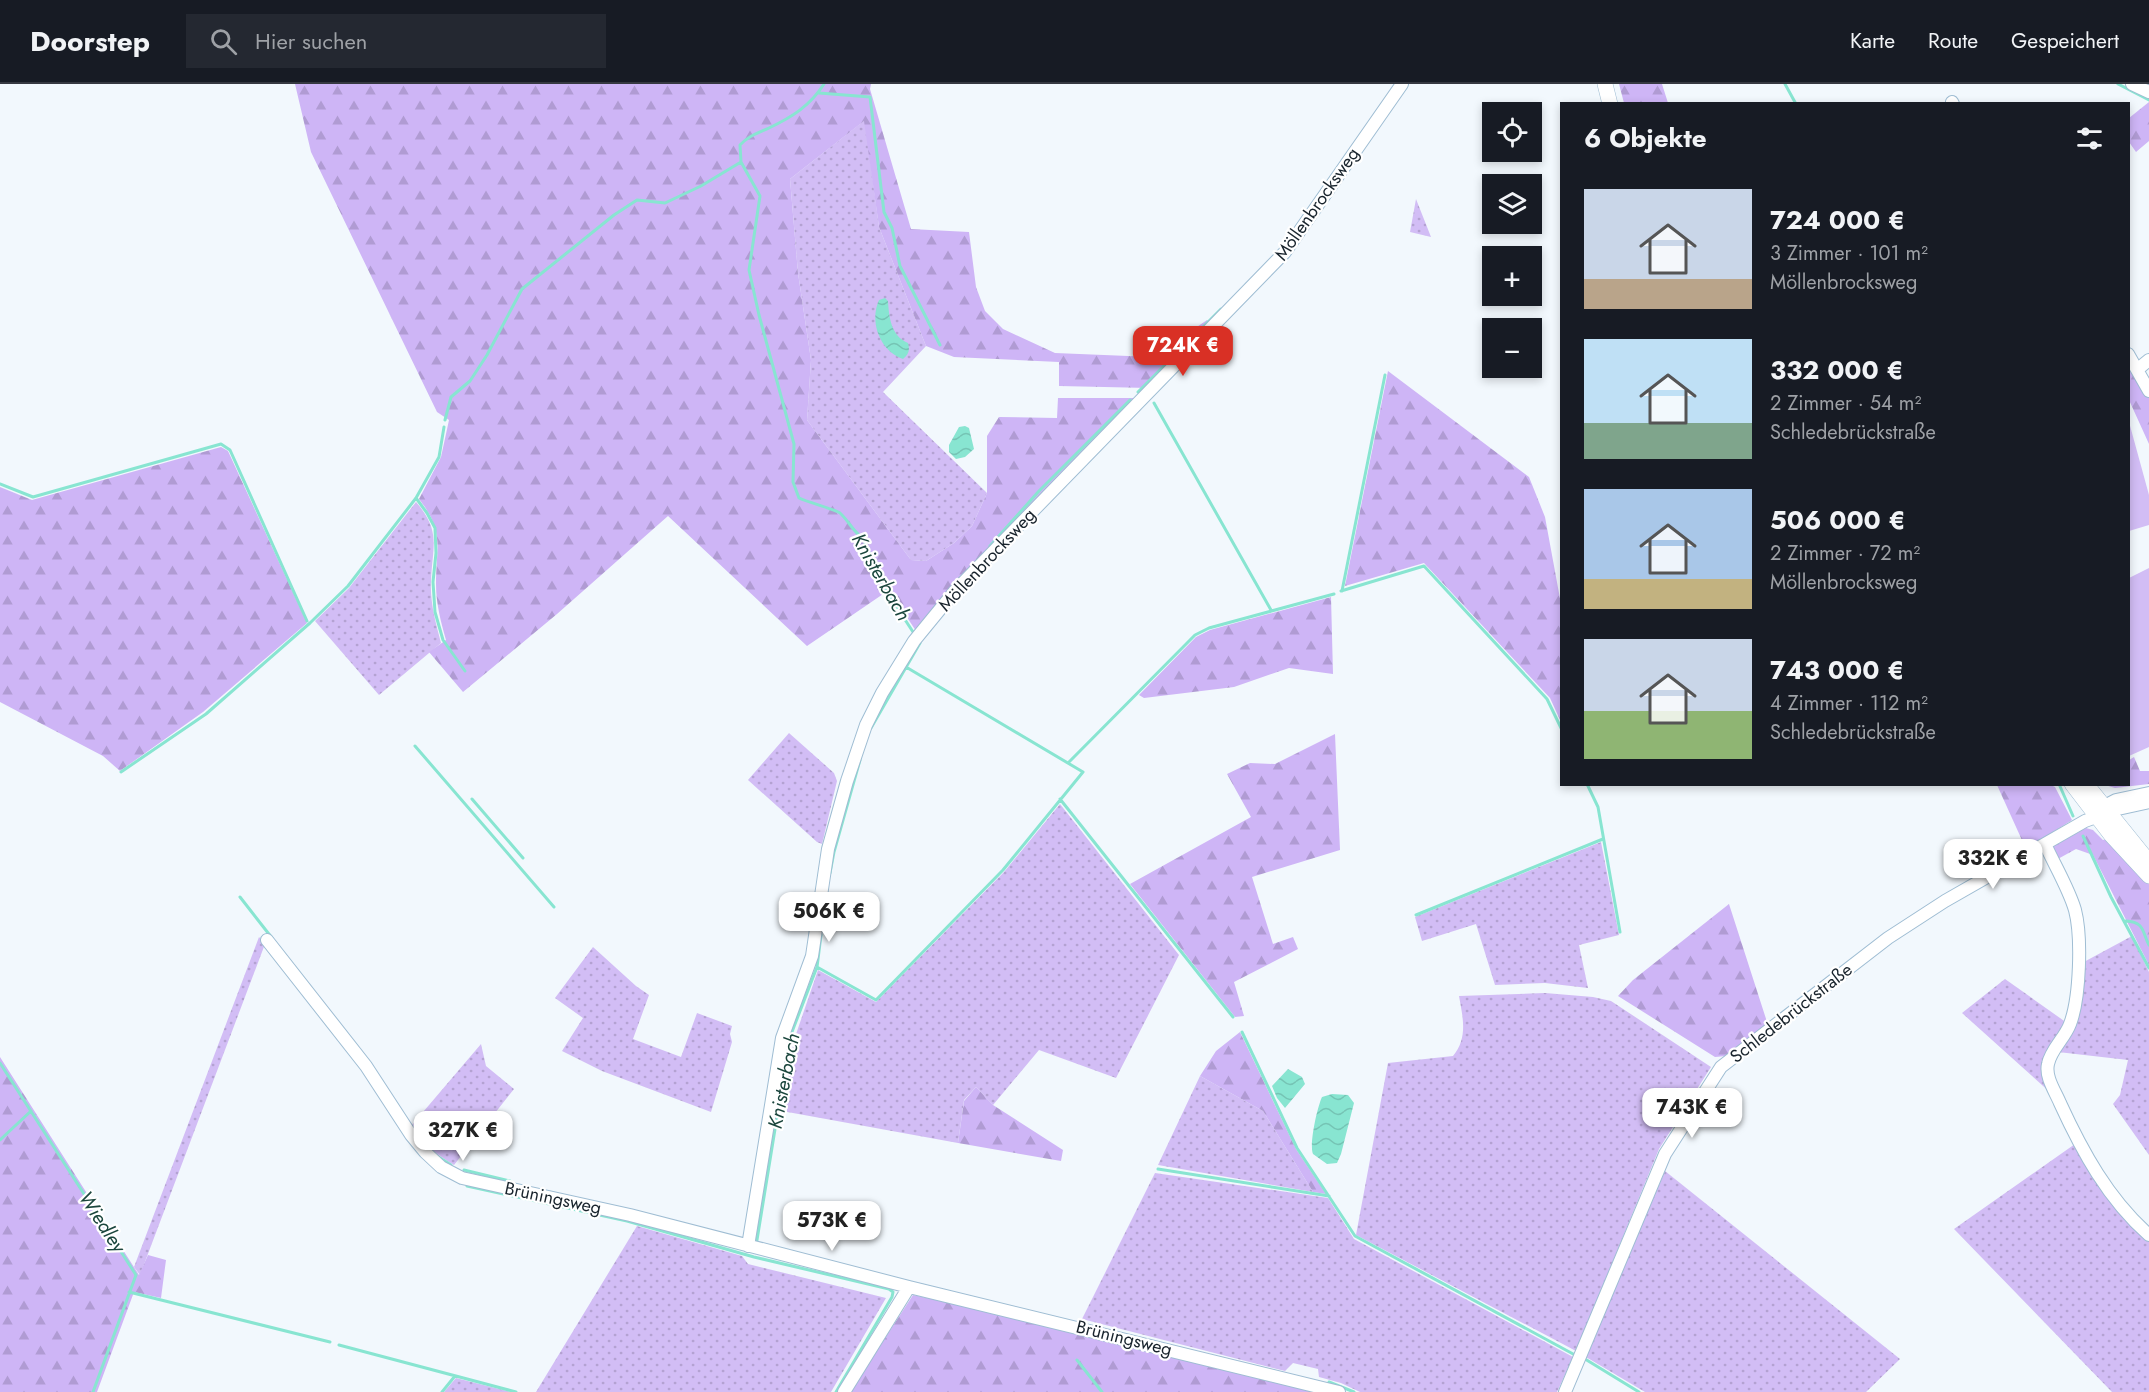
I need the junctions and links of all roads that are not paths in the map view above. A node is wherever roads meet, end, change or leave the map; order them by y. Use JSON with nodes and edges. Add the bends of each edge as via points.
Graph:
{"nodes":[{"id":1,"x":1402,"y":84,"type":"edge"},
{"id":2,"x":1605,"y":84,"type":"edge"},
{"id":3,"x":2132,"y":84,"type":"edge"},
{"id":4,"x":2149,"y":93,"type":"edge"},
{"id":5,"x":1610,"y":102,"type":"edge"},
{"id":6,"x":2130,"y":357,"type":"edge"},
{"id":7,"x":2149,"y":360,"type":"edge"},
{"id":8,"x":2138,"y":369,"type":"junction"},
{"id":9,"x":2149,"y":391,"type":"edge"},
{"id":10,"x":2074,"y":786,"type":"edge"},
{"id":11,"x":2087,"y":786,"type":"edge"},
{"id":12,"x":2149,"y":793,"type":"edge"},
{"id":13,"x":2149,"y":802,"type":"edge"},
{"id":14,"x":2098,"y":813,"type":"junction"},
{"id":15,"x":2045,"y":844,"type":"junction"},
{"id":16,"x":2149,"y":862,"type":"edge"},
{"id":17,"x":2149,"y":876,"type":"edge"},
{"id":18,"x":267,"y":940,"type":"dead end"},
{"id":19,"x":2149,"y":1235,"type":"edge"},
{"id":20,"x":748,"y":1246,"type":"junction"},
{"id":21,"x":909,"y":1287,"type":"junction"},
{"id":22,"x":844,"y":1392,"type":"edge"},
{"id":23,"x":1339,"y":1392,"type":"edge"},
{"id":24,"x":1565,"y":1392,"type":"edge"}],
"edges":[{"from":1,"to":20,"type":"street","name":"Möllenbrocksweg","via":[[1285,252],[971,574],[917,638],[882,693],[866,725],[828,849],[812,956],[782,1038]]},
{"from":2,"to":5,"type":"main road"},
{"from":3,"to":4,"type":"street"},
{"from":6,"to":8,"type":"street"},
{"from":7,"to":8,"type":"street"},
{"from":8,"to":9,"type":"street"},
{"from":10,"to":14,"type":"main road"},
{"from":11,"to":14,"type":"main road"},
{"from":12,"to":14,"type":"street","name":"Schledebrückstraße","via":[[2123,797]]},
{"from":13,"to":14,"type":"street","name":"Schledebrückstraße"},
{"from":14,"to":15,"type":"street","name":"Schledebrückstraße"},
{"from":14,"to":16,"type":"main road"},
{"from":14,"to":17,"type":"main road"},
{"from":15,"to":19,"type":"street","via":[[2075,909],[2078,928],[2078,984],[2070,1024],[2048,1064],[2049,1078],[2094,1168]]},
{"from":15,"to":24,"type":"street","name":"Schledebrückstraße","via":[[1888,938],[1721,1067],[1665,1154]]},
{"from":18,"to":20,"type":"street","name":"Brüningsweg","via":[[366,1066],[411,1135],[441,1167],[462,1178]]},
{"from":20,"to":21,"type":"street","name":"Brüningsweg"},
{"from":21,"to":22,"type":"street"},
{"from":21,"to":23,"type":"street","name":"Brüningsweg"}]}
